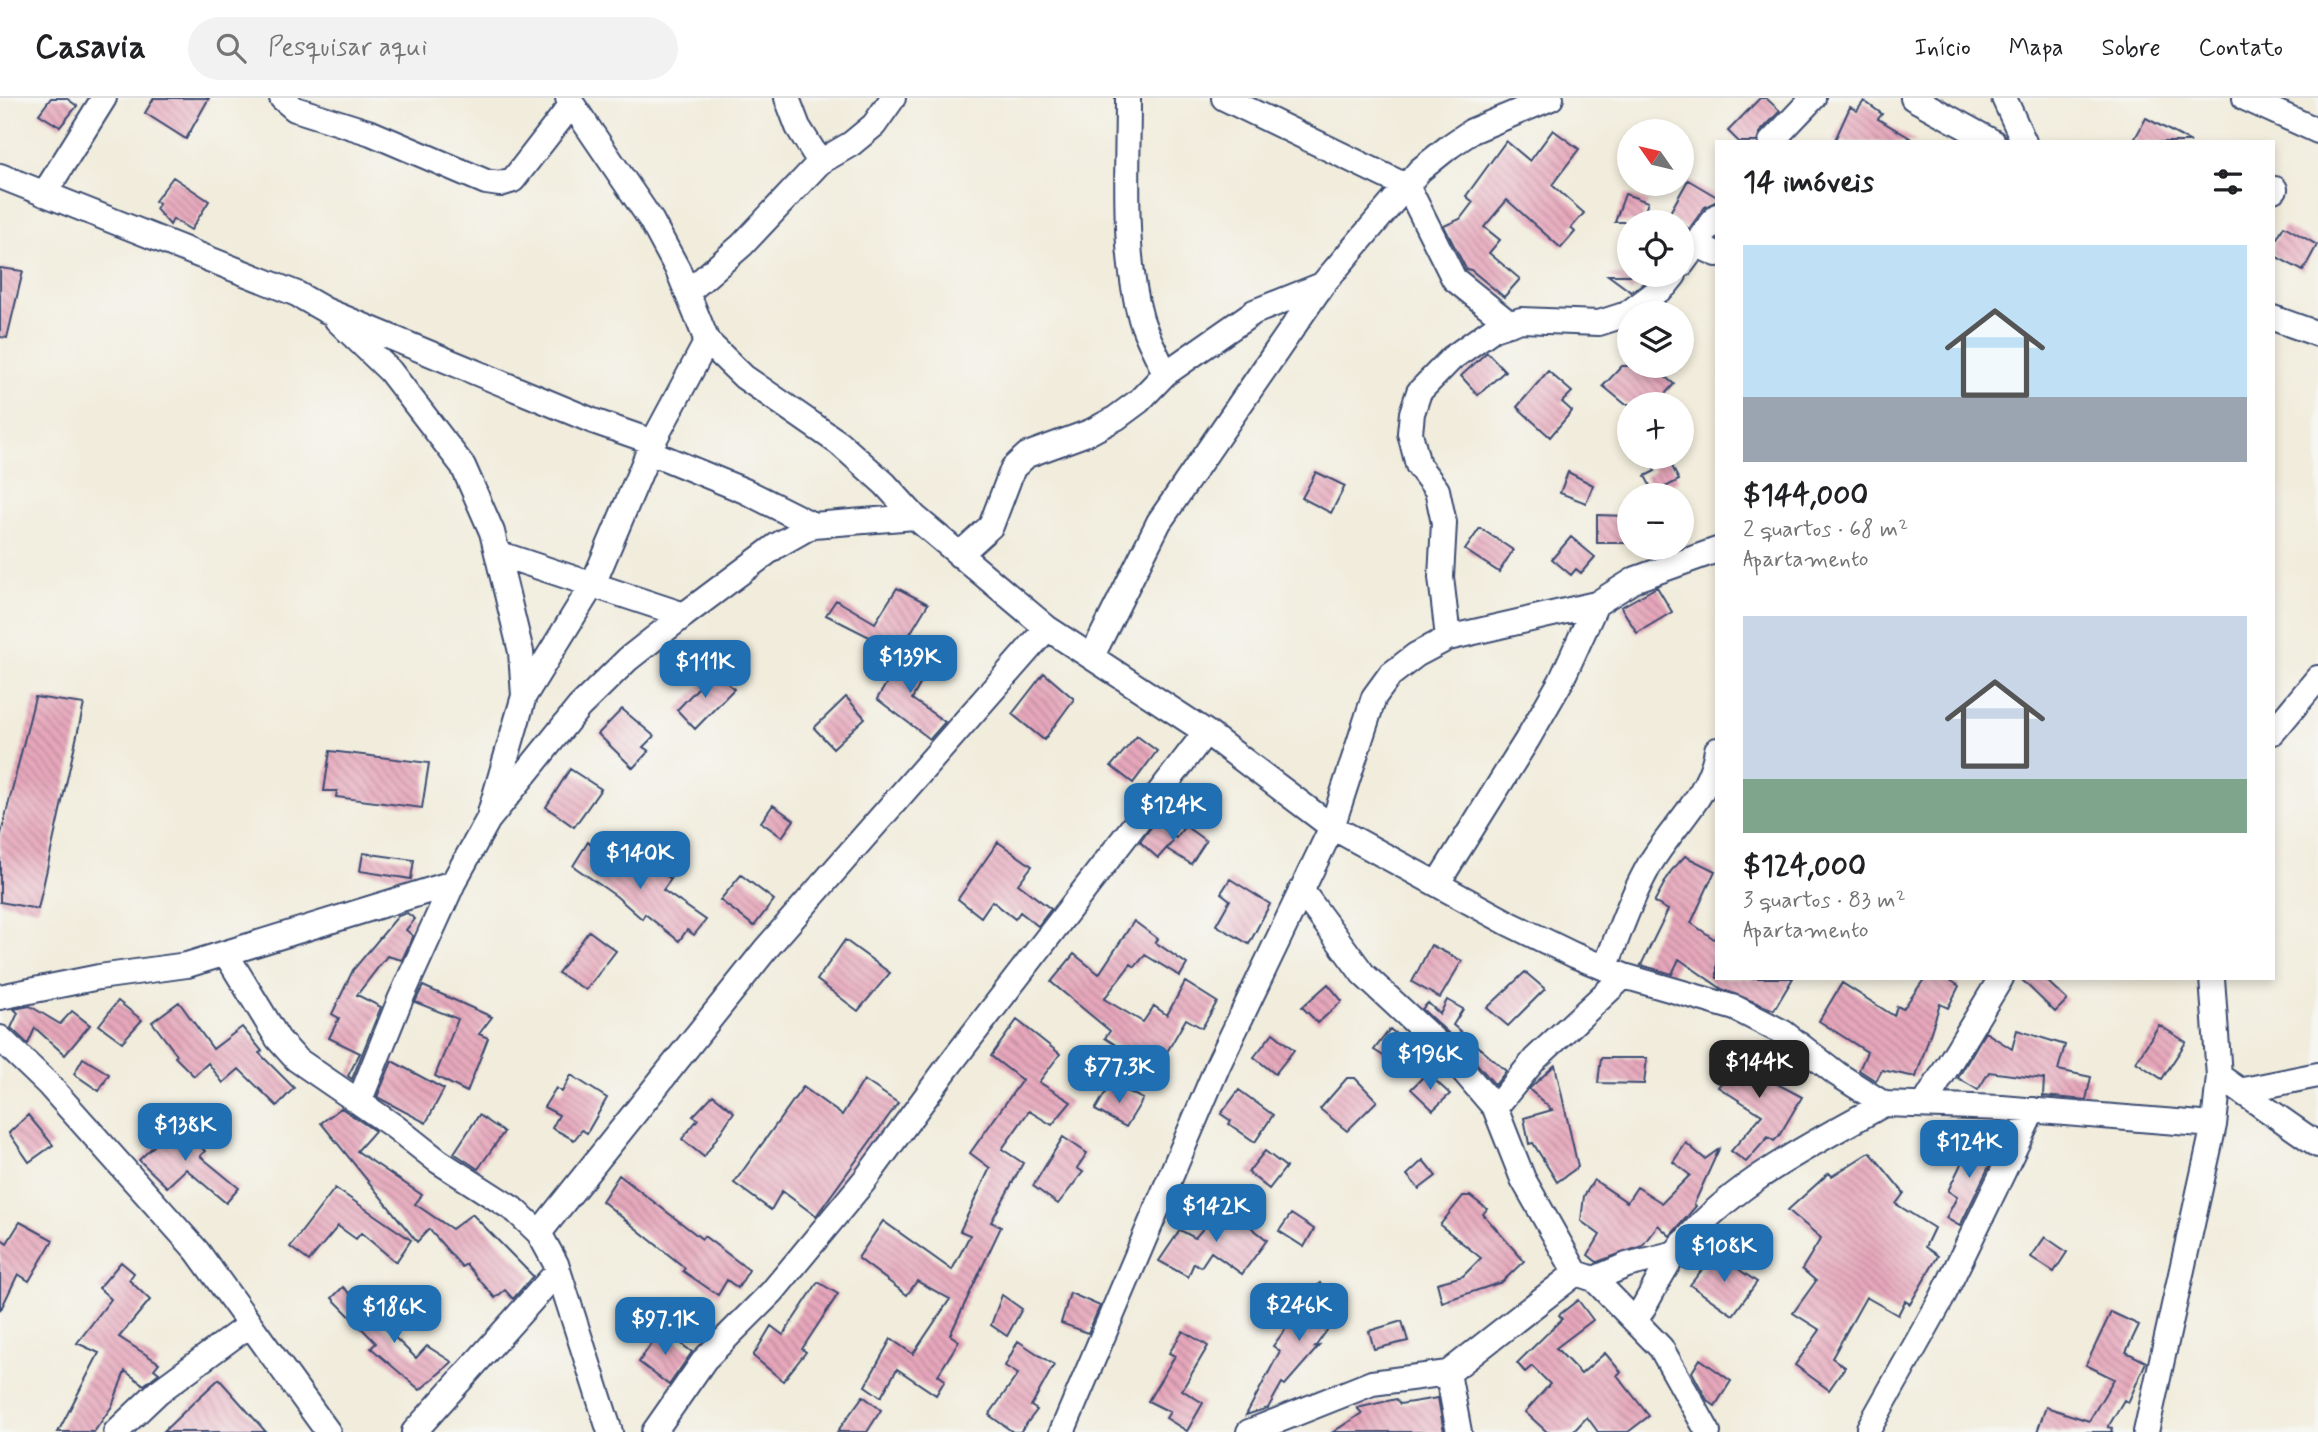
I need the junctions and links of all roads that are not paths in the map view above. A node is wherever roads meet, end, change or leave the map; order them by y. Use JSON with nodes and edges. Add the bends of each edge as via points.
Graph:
{"nodes":[{"id":1,"x":104,"y":98,"type":"edge"},
{"id":2,"x":282,"y":98,"type":"edge"},
{"id":3,"x":787,"y":98,"type":"edge"},
{"id":4,"x":893,"y":98,"type":"edge"},
{"id":5,"x":1128,"y":98,"type":"edge"},
{"id":6,"x":1224,"y":98,"type":"edge"},
{"id":7,"x":1551,"y":98,"type":"edge"},
{"id":8,"x":1813,"y":98,"type":"edge"},
{"id":9,"x":1913,"y":98,"type":"edge"},
{"id":10,"x":2004,"y":98,"type":"edge"},
{"id":11,"x":2245,"y":98,"type":"edge"},
{"id":12,"x":570,"y":101,"type":"edge"},
{"id":13,"x":2318,"y":131,"type":"edge"},
{"id":14,"x":1772,"y":140,"type":"edge"},
{"id":15,"x":1989,"y":140,"type":"edge"},
{"id":16,"x":2023,"y":140,"type":"edge"},
{"id":17,"x":820,"y":162,"type":"junction"},
{"id":18,"x":0,"y":176,"type":"edge"},
{"id":19,"x":1408,"y":187,"type":"junction"},
{"id":20,"x":44,"y":194,"type":"junction"},
{"id":21,"x":1715,"y":223,"type":"edge"},
{"id":22,"x":1707,"y":249,"type":"edge"},
{"id":23,"x":1322,"y":285,"type":"junction"},
{"id":24,"x":1663,"y":287,"type":"edge"},
{"id":25,"x":688,"y":292,"type":"junction"},
{"id":26,"x":325,"y":310,"type":"junction"},
{"id":27,"x":2275,"y":319,"type":"edge"},
{"id":28,"x":1510,"y":324,"type":"junction"},
{"id":29,"x":2318,"y":334,"type":"edge"},
{"id":30,"x":707,"y":341,"type":"junction"},
{"id":31,"x":1165,"y":374,"type":"junction"},
{"id":32,"x":652,"y":447,"type":"junction"},
{"id":33,"x":915,"y":517,"type":"junction"},
{"id":34,"x":813,"y":525,"type":"junction"},
{"id":35,"x":1715,"y":551,"type":"edge"},
{"id":36,"x":497,"y":553,"type":"junction"},
{"id":37,"x":959,"y":555,"type":"junction"},
{"id":38,"x":593,"y":583,"type":"junction"},
{"id":39,"x":1596,"y":604,"type":"junction"},
{"id":40,"x":684,"y":615,"type":"junction"},
{"id":41,"x":1047,"y":628,"type":"junction"},
{"id":42,"x":1448,"y":638,"type":"junction"},
{"id":43,"x":1093,"y":656,"type":"junction"},
{"id":44,"x":2318,"y":678,"type":"edge"},
{"id":45,"x":524,"y":696,"type":"junction"},
{"id":46,"x":2309,"y":708,"type":"edge"},
{"id":47,"x":2275,"y":731,"type":"edge"},
{"id":48,"x":1206,"y":732,"type":"junction"},
{"id":49,"x":1715,"y":765,"type":"edge"},
{"id":50,"x":488,"y":820,"type":"junction"},
{"id":51,"x":1332,"y":827,"type":"junction"},
{"id":52,"x":453,"y":883,"type":"junction"},
{"id":53,"x":1437,"y":884,"type":"junction"},
{"id":54,"x":1301,"y":890,"type":"junction"},
{"id":55,"x":226,"y":954,"type":"junction"},
{"id":56,"x":1615,"y":972,"type":"junction"},
{"id":57,"x":2000,"y":980,"type":"edge"},
{"id":58,"x":2212,"y":980,"type":"edge"},
{"id":59,"x":0,"y":997,"type":"edge"},
{"id":60,"x":0,"y":1038,"type":"edge"},
{"id":61,"x":2318,"y":1075,"type":"edge"},
{"id":62,"x":2220,"y":1076,"type":"junction"},
{"id":63,"x":2244,"y":1090,"type":"junction"},
{"id":64,"x":359,"y":1102,"type":"junction"},
{"id":65,"x":1884,"y":1104,"type":"junction"},
{"id":66,"x":1924,"y":1105,"type":"junction"},
{"id":67,"x":1495,"y":1108,"type":"junction"},
{"id":68,"x":2033,"y":1110,"type":"junction"},
{"id":69,"x":2214,"y":1125,"type":"junction"},
{"id":70,"x":2318,"y":1144,"type":"edge"},
{"id":71,"x":539,"y":1233,"type":"junction"},
{"id":72,"x":1676,"y":1253,"type":"junction"},
{"id":73,"x":558,"y":1271,"type":"junction"},
{"id":74,"x":1585,"y":1276,"type":"junction"},
{"id":75,"x":1635,"y":1321,"type":"junction"},
{"id":76,"x":249,"y":1325,"type":"junction"},
{"id":77,"x":1448,"y":1373,"type":"junction"},
{"id":78,"x":1869,"y":1428,"type":"dead end"},
{"id":79,"x":116,"y":1432,"type":"edge"},
{"id":80,"x":328,"y":1432,"type":"edge"},
{"id":81,"x":414,"y":1432,"type":"edge"},
{"id":82,"x":610,"y":1432,"type":"edge"},
{"id":83,"x":654,"y":1432,"type":"edge"},
{"id":84,"x":1062,"y":1432,"type":"edge"},
{"id":85,"x":1249,"y":1432,"type":"edge"},
{"id":86,"x":1459,"y":1432,"type":"edge"},
{"id":87,"x":1708,"y":1432,"type":"edge"},
{"id":88,"x":2146,"y":1432,"type":"edge"}],
"edges":[{"from":1,"to":20,"type":"street"},
{"from":2,"to":12,"type":"street","via":[[295,108],[500,184],[513,180]]},
{"from":3,"to":17,"type":"street","via":[[798,127]]},
{"from":4,"to":17,"type":"street","via":[[874,125]]},
{"from":5,"to":31,"type":"street","via":[[1134,278],[1141,320]]},
{"from":6,"to":19,"type":"street"},
{"from":7,"to":19,"type":"street","via":[[1472,131],[1420,170]]},
{"from":8,"to":14,"type":"street"},
{"from":9,"to":15,"type":"street"},
{"from":10,"to":16,"type":"street"},
{"from":11,"to":13,"type":"street"},
{"from":12,"to":25,"type":"street","via":[[651,220]]},
{"from":17,"to":25,"type":"street","via":[[742,245]]},
{"from":18,"to":20,"type":"street"},
{"from":19,"to":23,"type":"street"},
{"from":19,"to":28,"type":"street","via":[[1454,279]]},
{"from":20,"to":26,"type":"street","via":[[297,294]]},
{"from":21,"to":22,"type":"street"},
{"from":23,"to":31,"type":"street","via":[[1254,312]]},
{"from":23,"to":43,"type":"street","via":[[1159,522]]},
{"from":24,"to":28,"type":"street","via":[[1627,314],[1599,323],[1521,320]]},
{"from":25,"to":30,"type":"street"},
{"from":26,"to":32,"type":"street"},
{"from":26,"to":36,"type":"street","via":[[390,371],[463,466]]},
{"from":27,"to":29,"type":"street"},
{"from":28,"to":42,"type":"street","via":[[1493,329],[1452,358],[1419,393],[1412,413],[1410,433],[1418,466],[1437,490],[1444,523],[1441,577]]},
{"from":30,"to":32,"type":"street"},
{"from":30,"to":33,"type":"street","via":[[744,377],[839,443]]},
{"from":31,"to":37,"type":"street","via":[[1116,418],[1027,455],[1013,468],[991,526]]},
{"from":32,"to":34,"type":"street"},
{"from":32,"to":38,"type":"street"},
{"from":33,"to":34,"type":"street"},
{"from":33,"to":37,"type":"street"},
{"from":34,"to":40,"type":"street","via":[[776,546]]},
{"from":35,"to":39,"type":"street","via":[[1636,579]]},
{"from":36,"to":38,"type":"street"},
{"from":36,"to":45,"type":"street","via":[[521,652]]},
{"from":37,"to":41,"type":"street"},
{"from":38,"to":40,"type":"street"},
{"from":38,"to":45,"type":"street"},
{"from":39,"to":42,"type":"street"},
{"from":39,"to":53,"type":"street","via":[[1561,681]]},
{"from":40,"to":50,"type":"street","via":[[628,659],[579,707]]},
{"from":41,"to":43,"type":"street"},
{"from":41,"to":71,"type":"street","via":[[765,950]]},
{"from":42,"to":51,"type":"street","via":[[1390,675],[1374,697]]},
{"from":43,"to":48,"type":"street"},
{"from":44,"to":46,"type":"street"},
{"from":45,"to":50,"type":"street"},
{"from":46,"to":47,"type":"street"},
{"from":48,"to":51,"type":"street"},
{"from":48,"to":83,"type":"street","via":[[864,1181],[780,1283],[705,1359]]},
{"from":49,"to":56,"type":"street","via":[[1697,800],[1648,866]]},
{"from":50,"to":52,"type":"street"},
{"from":51,"to":53,"type":"street"},
{"from":51,"to":54,"type":"street"},
{"from":52,"to":55,"type":"street"},
{"from":52,"to":64,"type":"street"},
{"from":53,"to":56,"type":"street","via":[[1510,925]]},
{"from":54,"to":67,"type":"street","via":[[1363,974],[1449,1054]]},
{"from":54,"to":84,"type":"street","via":[[1170,1173]]},
{"from":55,"to":59,"type":"street","via":[[187,965]]},
{"from":55,"to":64,"type":"street","via":[[278,1039],[296,1059]]},
{"from":56,"to":65,"type":"street","via":[[1747,1014],[1784,1033]]},
{"from":56,"to":67,"type":"street"},
{"from":57,"to":66,"type":"street"},
{"from":58,"to":62,"type":"street"},
{"from":60,"to":76,"type":"street","via":[[57,1093],[188,1240]]},
{"from":61,"to":63,"type":"street"},
{"from":62,"to":63,"type":"street"},
{"from":62,"to":69,"type":"street"},
{"from":63,"to":70,"type":"street"},
{"from":64,"to":71,"type":"street","via":[[516,1211]]},
{"from":65,"to":66,"type":"street"},
{"from":65,"to":72,"type":"street","via":[[1764,1174],[1724,1205]]},
{"from":66,"to":68,"type":"street"},
{"from":67,"to":74,"type":"street","via":[[1523,1179]]},
{"from":68,"to":69,"type":"street"},
{"from":68,"to":78,"type":"street","via":[[1941,1300]]},
{"from":69,"to":88,"type":"street"},
{"from":71,"to":73,"type":"street"},
{"from":72,"to":74,"type":"street"},
{"from":72,"to":75,"type":"street"},
{"from":73,"to":81,"type":"street"},
{"from":73,"to":82,"type":"street"},
{"from":74,"to":75,"type":"street"},
{"from":74,"to":77,"type":"street"},
{"from":75,"to":87,"type":"street","via":[[1661,1348]]},
{"from":76,"to":79,"type":"street","via":[[158,1392]]},
{"from":76,"to":80,"type":"street"},
{"from":77,"to":85,"type":"street","via":[[1346,1390]]},
{"from":77,"to":86,"type":"street"}]}
